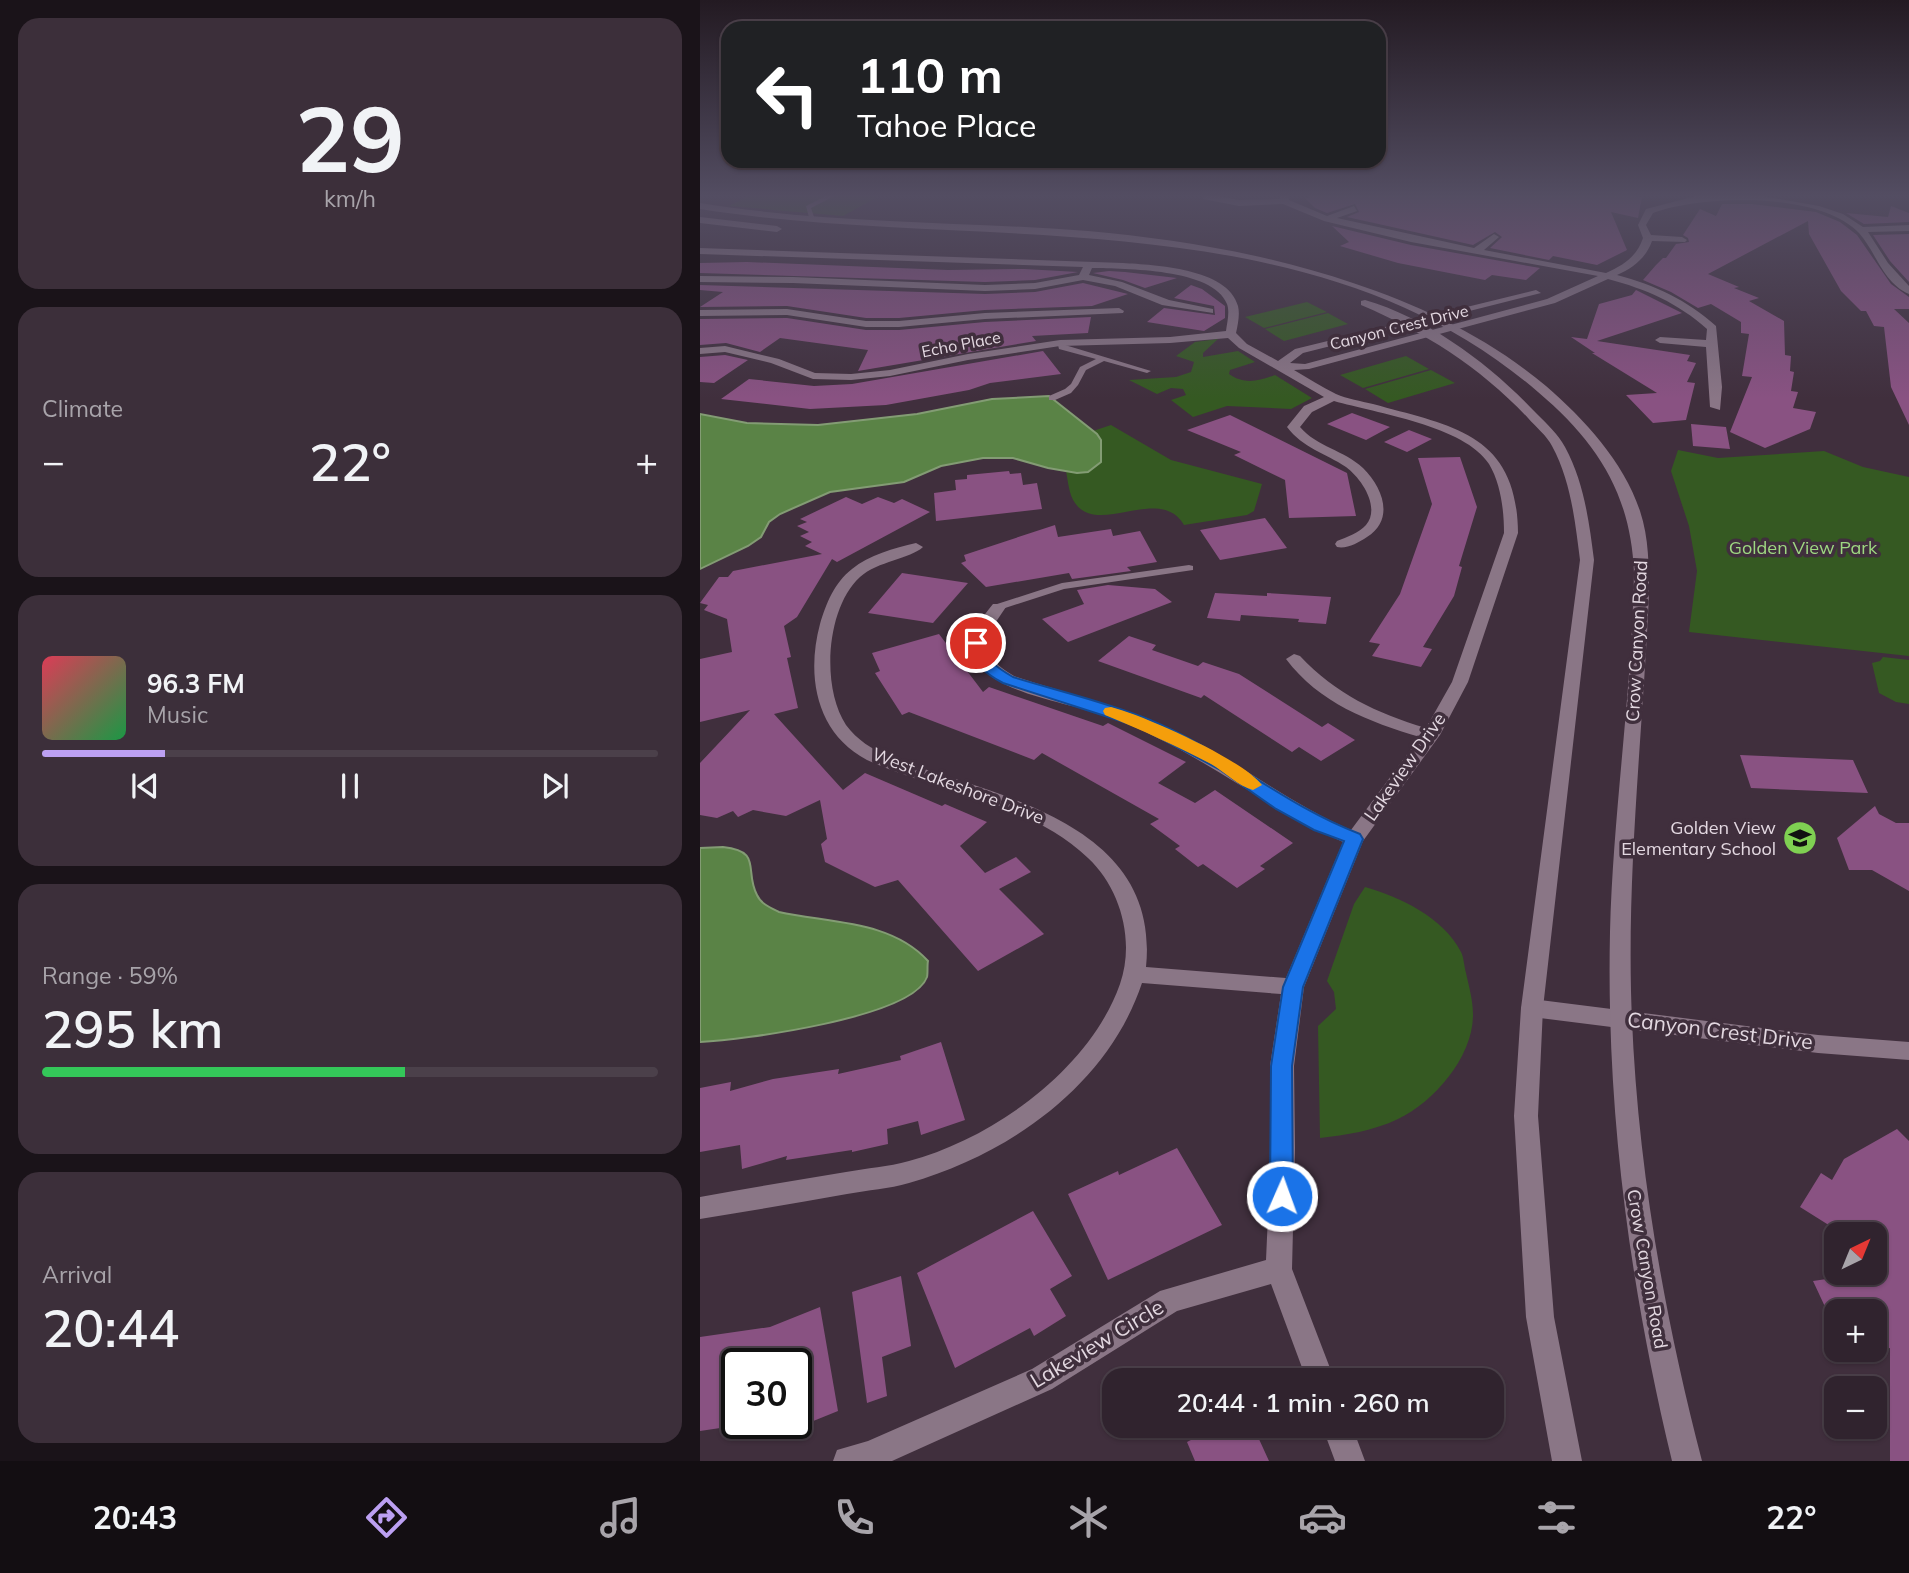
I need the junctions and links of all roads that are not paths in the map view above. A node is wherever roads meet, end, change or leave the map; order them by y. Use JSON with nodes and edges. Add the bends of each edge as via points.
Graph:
{"nodes":[{"id":1,"x":1011,"y":262,"type":"edge"},
{"id":2,"x":1212,"y":262,"type":"edge"},
{"id":3,"x":1267,"y":262,"type":"edge"},
{"id":4,"x":1541,"y":262,"type":"edge"},
{"id":5,"x":1632,"y":262,"type":"edge"},
{"id":6,"x":1882,"y":262,"type":"edge"},
{"id":7,"x":1089,"y":265,"type":"junction"},
{"id":8,"x":1083,"y":277,"type":"junction"},
{"id":9,"x":1608,"y":277,"type":"junction"},
{"id":10,"x":700,"y":279,"type":"edge"},
{"id":11,"x":1581,"y":286,"type":"junction"},
{"id":12,"x":1319,"y":288,"type":"dead end"},
{"id":13,"x":1909,"y":291,"type":"edge"},
{"id":14,"x":1331,"y":292,"type":"dead end"},
{"id":15,"x":1119,"y":311,"type":"dead end"},
{"id":16,"x":1209,"y":311,"type":"dead end"},
{"id":17,"x":700,"y":313,"type":"edge"},
{"id":18,"x":1410,"y":323,"type":"junction"},
{"id":19,"x":1431,"y":326,"type":"junction"},
{"id":20,"x":1450,"y":328,"type":"junction"},
{"id":21,"x":1231,"y":334,"type":"junction"},
{"id":22,"x":1660,"y":340,"type":"dead end"},
{"id":23,"x":1340,"y":341,"type":"junction"},
{"id":24,"x":1060,"y":343,"type":"junction"},
{"id":25,"x":1710,"y":344,"type":"junction"},
{"id":26,"x":700,"y":351,"type":"edge"},
{"id":27,"x":1354,"y":354,"type":"junction"},
{"id":28,"x":1102,"y":359,"type":"junction"},
{"id":29,"x":1278,"y":366,"type":"junction"},
{"id":30,"x":1147,"y":371,"type":"dead end"},
{"id":31,"x":1333,"y":397,"type":"junction"},
{"id":32,"x":1052,"y":398,"type":"dead end"},
{"id":33,"x":1716,"y":407,"type":"dead end"},
{"id":34,"x":1342,"y":544,"type":"dead end"},
{"id":35,"x":916,"y":547,"type":"dead end"},
{"id":36,"x":1189,"y":568,"type":"dead end"},
{"id":37,"x":998,"y":607,"type":"joint"},
{"id":38,"x":1294,"y":659,"type":"dead end"},
{"id":39,"x":1431,"y":736,"type":"junction"},
{"id":40,"x":1354,"y":839,"type":"junction"},
{"id":41,"x":1136,"y":974,"type":"junction"},
{"id":42,"x":1293,"y":987,"type":"junction"},
{"id":43,"x":1532,"y":1008,"type":"junction"},
{"id":44,"x":1621,"y":1018,"type":"junction"},
{"id":45,"x":1909,"y":1051,"type":"edge"},
{"id":46,"x":700,"y":1208,"type":"edge"},
{"id":47,"x":1279,"y":1269,"type":"junction"},
{"id":48,"x":1316,"y":1368,"type":"edge"},
{"id":49,"x":1341,"y":1438,"type":"edge"},
{"id":50,"x":848,"y":1461,"type":"edge"},
{"id":51,"x":1350,"y":1461,"type":"edge"},
{"id":52,"x":1566,"y":1461,"type":"edge"},
{"id":53,"x":1687,"y":1461,"type":"edge"}],
"edges":[{"from":1,"to":7,"type":"street"},
{"from":2,"to":12,"type":"street"},
{"from":3,"to":19,"type":"street","via":[[1338,281]]},
{"from":4,"to":9,"type":"street"},
{"from":5,"to":9,"type":"street","name":"Canyon Crest Drive"},
{"from":6,"to":13,"type":"street"},
{"from":7,"to":8,"type":"street"},
{"from":7,"to":21,"type":"street","via":[[1154,268],[1211,283],[1231,299]]},
{"from":8,"to":10,"type":"street","via":[[1042,285],[950,288]]},
{"from":8,"to":16,"type":"street"},
{"from":9,"to":11,"type":"street","name":"Canyon Crest Drive"},
{"from":9,"to":25,"type":"street","via":[[1685,303],[1712,328]]},
{"from":11,"to":19,"type":"street","name":"Canyon Crest Drive","via":[[1538,292]]},
{"from":11,"to":20,"type":"street","name":"Canyon Crest Drive","via":[[1551,301]]},
{"from":14,"to":18,"type":"street"},
{"from":15,"to":17,"type":"street","via":[[899,324],[775,311]]},
{"from":18,"to":19,"type":"street"},
{"from":18,"to":23,"type":"street","name":"Canyon Crest Drive"},
{"from":19,"to":20,"type":"street","name":"Canyon Crest Drive"},
{"from":19,"to":27,"type":"street","name":"Canyon Crest Drive"},
{"from":19,"to":43,"type":"street","via":[[1517,398],[1558,444],[1580,499],[1587,560]]},
{"from":20,"to":44,"type":"street","name":"Crow Canyon Road","via":[[1527,377],[1562,408],[1597,443],[1628,496],[1644,563],[1627,792]]},
{"from":21,"to":24,"type":"street","name":"Echo Place"},
{"from":21,"to":29,"type":"street","name":"Lakeview Drive"},
{"from":22,"to":25,"type":"street"},
{"from":23,"to":27,"type":"street","via":[[1325,353]]},
{"from":23,"to":29,"type":"street","name":"Canyon Crest Drive","via":[[1299,351]]},
{"from":24,"to":26,"type":"street","name":"Echo Place","via":[[851,377],[813,376],[775,360],[725,349]]},
{"from":24,"to":28,"type":"lane"},
{"from":25,"to":33,"type":"street"},
{"from":27,"to":29,"type":"street","name":"Canyon Crest Drive","via":[[1305,367]]},
{"from":28,"to":30,"type":"lane"},
{"from":28,"to":32,"type":"lane","via":[[1083,369],[1075,388]]},
{"from":29,"to":31,"type":"street","name":"Lakeview Drive"},
{"from":31,"to":34,"type":"street","via":[[1308,409],[1293,427],[1299,436],[1363,472],[1372,489],[1378,520],[1368,532]]},
{"from":31,"to":39,"type":"street","name":"Lakeview Drive","via":[[1420,421],[1478,445],[1495,463],[1507,493],[1511,533],[1460,682]]},
{"from":35,"to":41,"type":"street","name":"West Lakeshore Drive","via":[[860,567],[832,603],[821,654],[822,685],[832,716],[849,740],[882,760],[1018,807],[1059,827],[1096,853],[1118,883],[1130,913],[1138,945]]},
{"from":36,"to":37,"type":"lane","via":[[1062,586]]},
{"from":37,"to":40,"type":"street","via":[[976,643],[990,670],[1153,728],[1225,765],[1320,826]]},
{"from":38,"to":39,"type":"street","via":[[1342,703]]},
{"from":39,"to":40,"type":"street","name":"Lakeview Drive"},
{"from":40,"to":42,"type":"street","name":"Lakeview Drive"},
{"from":41,"to":42,"type":"street"},
{"from":41,"to":46,"type":"street","via":[[1097,1050],[1047,1101],[996,1135],[914,1171]]},
{"from":42,"to":47,"type":"street","name":"Lakeview Drive","via":[[1282,1066]]},
{"from":43,"to":44,"type":"street","name":"Canyon Crest Drive"},
{"from":43,"to":52,"type":"street","via":[[1526,1116],[1539,1303]]},
{"from":44,"to":45,"type":"street","name":"Canyon Crest Drive"},
{"from":44,"to":53,"type":"street","name":"Crow Canyon Road","via":[[1635,1214]]},
{"from":47,"to":48,"type":"street"},
{"from":47,"to":50,"type":"street","name":"Lakeview Circle","via":[[1170,1300],[1042,1379],[869,1456]]},
{"from":49,"to":51,"type":"street"}]}
